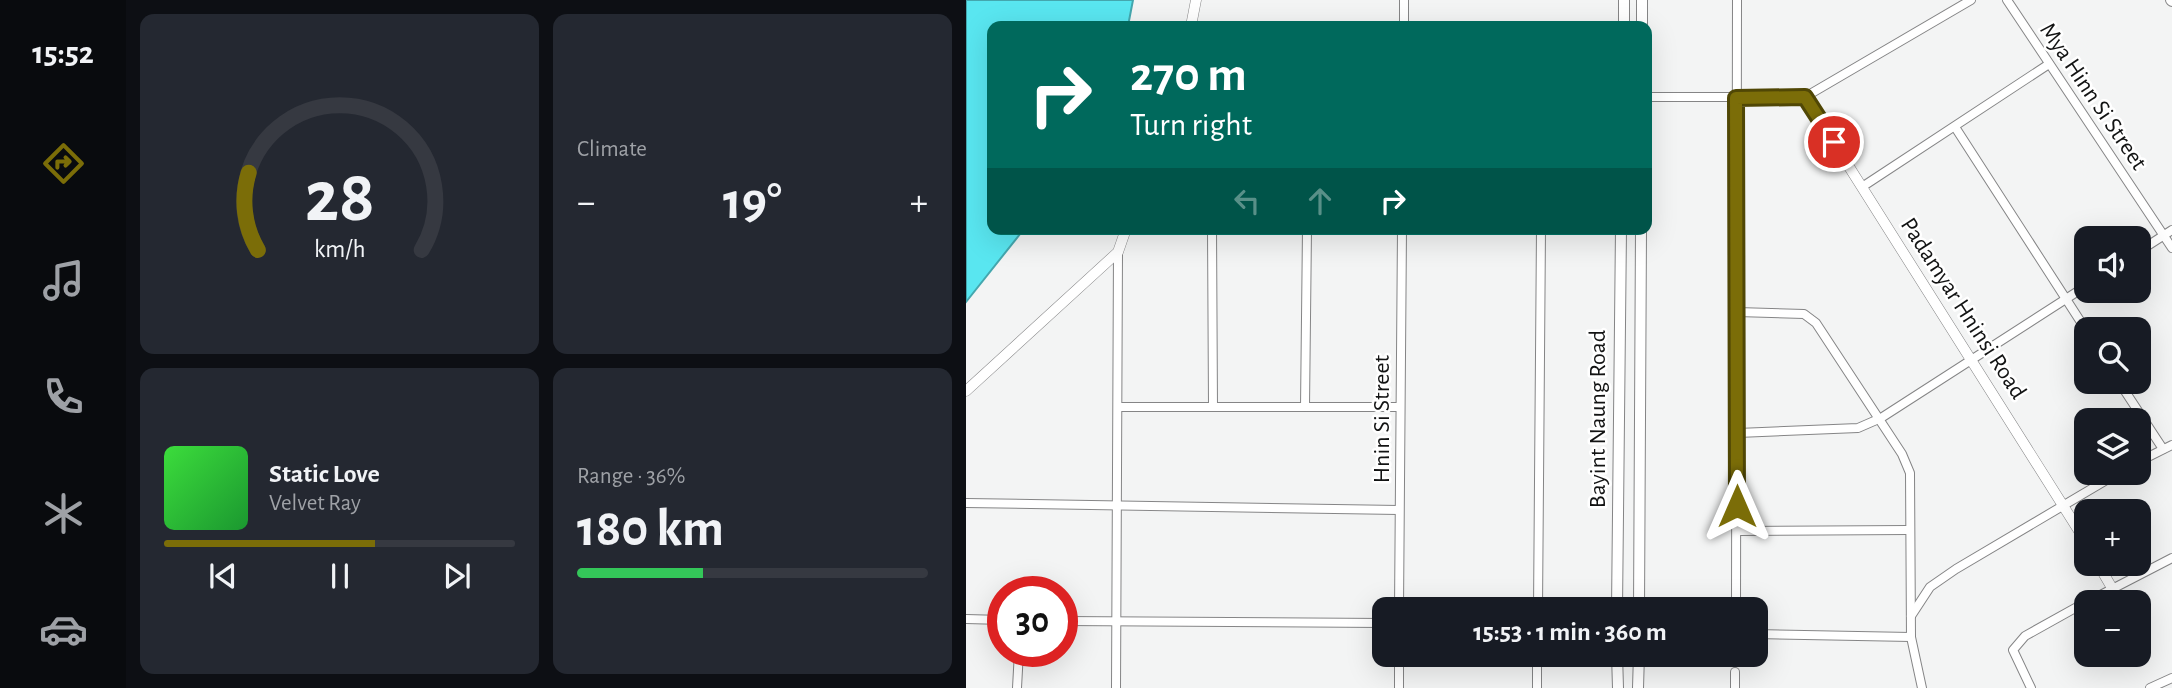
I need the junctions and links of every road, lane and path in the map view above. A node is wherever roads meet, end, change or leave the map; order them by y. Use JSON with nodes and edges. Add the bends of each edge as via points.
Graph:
{"nodes":[{"id":1,"x":1196,"y":0,"type":"edge"},
{"id":2,"x":1404,"y":0,"type":"edge"},
{"id":3,"x":1624,"y":0,"type":"edge"},
{"id":4,"x":1642,"y":0,"type":"edge"},
{"id":5,"x":1737,"y":0,"type":"edge"},
{"id":6,"x":1971,"y":0,"type":"edge"},
{"id":7,"x":2007,"y":0,"type":"edge"},
{"id":8,"x":1192,"y":21,"type":"edge"},
{"id":9,"x":1404,"y":21,"type":"edge"},
{"id":10,"x":1624,"y":21,"type":"edge"},
{"id":11,"x":1642,"y":21,"type":"edge"},
{"id":12,"x":2049,"y":64,"type":"junction"},
{"id":13,"x":1652,"y":97,"type":"edge"},
{"id":14,"x":1805,"y":97,"type":"junction"},
{"id":15,"x":1736,"y":98,"type":"junction"},
{"id":16,"x":1955,"y":127,"type":"junction"},
{"id":17,"x":1862,"y":187,"type":"junction"},
{"id":18,"x":2168,"y":232,"type":"edge"},
{"id":19,"x":1124,"y":235,"type":"edge"},
{"id":20,"x":1212,"y":235,"type":"edge"},
{"id":21,"x":1307,"y":235,"type":"edge"},
{"id":22,"x":1402,"y":235,"type":"edge"},
{"id":23,"x":1541,"y":235,"type":"edge"},
{"id":24,"x":1621,"y":235,"type":"edge"},
{"id":25,"x":1641,"y":235,"type":"edge"},
{"id":26,"x":2151,"y":243,"type":"edge"},
{"id":27,"x":2172,"y":248,"type":"edge"},
{"id":28,"x":1118,"y":252,"type":"junction"},
{"id":29,"x":2074,"y":294,"type":"edge"},
{"id":30,"x":2066,"y":299,"type":"junction"},
{"id":31,"x":1737,"y":312,"type":"junction"},
{"id":32,"x":2078,"y":317,"type":"edge"},
{"id":33,"x":1973,"y":360,"type":"junction"},
{"id":34,"x":966,"y":391,"type":"edge"},
{"id":35,"x":1618,"y":393,"type":"junction"},
{"id":36,"x":1640,"y":394,"type":"junction"},
{"id":37,"x":2128,"y":394,"type":"edge"},
{"id":38,"x":1213,"y":406,"type":"junction"},
{"id":39,"x":1118,"y":407,"type":"junction"},
{"id":40,"x":1305,"y":407,"type":"junction"},
{"id":41,"x":1400,"y":407,"type":"junction"},
{"id":42,"x":1881,"y":418,"type":"junction"},
{"id":43,"x":1738,"y":433,"type":"junction"},
{"id":44,"x":2168,"y":447,"type":"edge"},
{"id":45,"x":2151,"y":456,"type":"edge"},
{"id":46,"x":2097,"y":485,"type":"edge"},
{"id":47,"x":966,"y":503,"type":"edge"},
{"id":48,"x":2064,"y":503,"type":"junction"},
{"id":49,"x":1117,"y":505,"type":"junction"},
{"id":50,"x":1399,"y":510,"type":"junction"},
{"id":51,"x":2074,"y":521,"type":"edge"},
{"id":52,"x":1909,"y":530,"type":"junction"},
{"id":53,"x":1737,"y":531,"type":"junction"},
{"id":54,"x":2172,"y":558,"type":"edge"},
{"id":55,"x":2105,"y":576,"type":"edge"},
{"id":56,"x":2112,"y":588,"type":"junction"},
{"id":57,"x":2108,"y":590,"type":"edge"},
{"id":58,"x":1399,"y":597,"type":"edge"},
{"id":59,"x":1538,"y":597,"type":"edge"},
{"id":60,"x":1617,"y":597,"type":"edge"},
{"id":61,"x":1639,"y":597,"type":"edge"},
{"id":62,"x":1736,"y":597,"type":"edge"},
{"id":63,"x":2074,"y":609,"type":"edge"},
{"id":64,"x":1911,"y":616,"type":"junction"},
{"id":65,"x":966,"y":619,"type":"edge"},
{"id":66,"x":987,"y":620,"type":"edge"},
{"id":67,"x":1078,"y":621,"type":"edge"},
{"id":68,"x":1115,"y":622,"type":"junction"},
{"id":69,"x":1372,"y":624,"type":"edge"},
{"id":70,"x":1768,"y":634,"type":"edge"},
{"id":71,"x":1911,"y":637,"type":"junction"},
{"id":72,"x":1018,"y":667,"type":"edge"},
{"id":73,"x":1399,"y":667,"type":"edge"},
{"id":74,"x":1537,"y":667,"type":"edge"},
{"id":75,"x":1617,"y":667,"type":"edge"},
{"id":76,"x":1639,"y":667,"type":"edge"},
{"id":77,"x":1735,"y":672,"type":"dead end"},
{"id":78,"x":2172,"y":678,"type":"edge"},
{"id":79,"x":1017,"y":688,"type":"edge"},
{"id":80,"x":1116,"y":688,"type":"edge"},
{"id":81,"x":1399,"y":688,"type":"edge"},
{"id":82,"x":1537,"y":688,"type":"edge"},
{"id":83,"x":1618,"y":688,"type":"edge"},
{"id":84,"x":1639,"y":688,"type":"edge"},
{"id":85,"x":1735,"y":688,"type":"edge"},
{"id":86,"x":1922,"y":688,"type":"edge"},
{"id":87,"x":2031,"y":688,"type":"edge"},
{"id":88,"x":2150,"y":688,"type":"edge"}],
"edges":[{"from":1,"to":8,"type":"street"},
{"from":2,"to":9,"type":"street"},
{"from":3,"to":10,"type":"main road"},
{"from":4,"to":11,"type":"main road"},
{"from":5,"to":15,"type":"street"},
{"from":6,"to":14,"type":"street"},
{"from":7,"to":12,"type":"street","name":"Mya Hinn Si Street"},
{"from":12,"to":16,"type":"street"},
{"from":12,"to":18,"type":"street","name":"Mya Hinn Si Street"},
{"from":13,"to":15,"type":"street"},
{"from":14,"to":15,"type":"street"},
{"from":14,"to":17,"type":"street","name":"Padamyar Hninsi Road"},
{"from":15,"to":31,"type":"street"},
{"from":16,"to":17,"type":"street"},
{"from":16,"to":30,"type":"street"},
{"from":17,"to":33,"type":"street","name":"Padamyar Hninsi Road"},
{"from":18,"to":26,"type":"street"},
{"from":18,"to":27,"type":"street","name":"Mya Hinn Si Street"},
{"from":19,"to":28,"type":"street"},
{"from":20,"to":38,"type":"street"},
{"from":21,"to":40,"type":"street"},
{"from":22,"to":41,"type":"street","name":"Hnin Si Street"},
{"from":23,"to":59,"type":"street"},
{"from":24,"to":35,"type":"main road","name":"Bayint Naung Road"},
{"from":25,"to":36,"type":"main road","name":"Bayint Naung Road"},
{"from":28,"to":34,"type":"street"},
{"from":28,"to":39,"type":"street"},
{"from":29,"to":30,"type":"street"},
{"from":30,"to":32,"type":"street"},
{"from":30,"to":33,"type":"street"},
{"from":31,"to":42,"type":"street","via":[[1804,314],[1816,323]]},
{"from":31,"to":43,"type":"street"},
{"from":33,"to":42,"type":"street"},
{"from":33,"to":48,"type":"street","name":"Padamyar Hninsi Road"},
{"from":35,"to":36,"type":"main road"},
{"from":35,"to":60,"type":"main road","name":"Bayint Naung Road"},
{"from":36,"to":61,"type":"main road","name":"Bayint Naung Road"},
{"from":37,"to":44,"type":"street"},
{"from":38,"to":39,"type":"street"},
{"from":38,"to":40,"type":"street"},
{"from":39,"to":49,"type":"street"},
{"from":40,"to":41,"type":"street"},
{"from":41,"to":50,"type":"street","name":"Hnin Si Street"},
{"from":42,"to":43,"type":"street","via":[[1858,428]]},
{"from":42,"to":52,"type":"street","via":[[1910,473]]},
{"from":43,"to":53,"type":"street"},
{"from":44,"to":45,"type":"street"},
{"from":46,"to":48,"type":"street"},
{"from":47,"to":49,"type":"street"},
{"from":48,"to":51,"type":"street","name":"Padamyar Hninsi Road"},
{"from":48,"to":64,"type":"street","via":[[1930,587]]},
{"from":49,"to":50,"type":"street"},
{"from":49,"to":68,"type":"street"},
{"from":50,"to":58,"type":"street","name":"Hnin Si Street"},
{"from":52,"to":53,"type":"street"},
{"from":52,"to":64,"type":"street"},
{"from":53,"to":62,"type":"street"},
{"from":54,"to":56,"type":"street"},
{"from":55,"to":56,"type":"street"},
{"from":56,"to":57,"type":"street"},
{"from":63,"to":87,"type":"street","via":[[2025,636],[2013,650]]},
{"from":64,"to":71,"type":"street"},
{"from":65,"to":66,"type":"street"},
{"from":67,"to":68,"type":"street"},
{"from":68,"to":69,"type":"street"},
{"from":68,"to":80,"type":"street"},
{"from":70,"to":71,"type":"street"},
{"from":71,"to":86,"type":"street"},
{"from":72,"to":79,"type":"street"},
{"from":73,"to":81,"type":"street"},
{"from":74,"to":82,"type":"street"},
{"from":75,"to":83,"type":"main road"},
{"from":76,"to":84,"type":"main road"},
{"from":77,"to":85,"type":"street"},
{"from":78,"to":88,"type":"street"}]}
